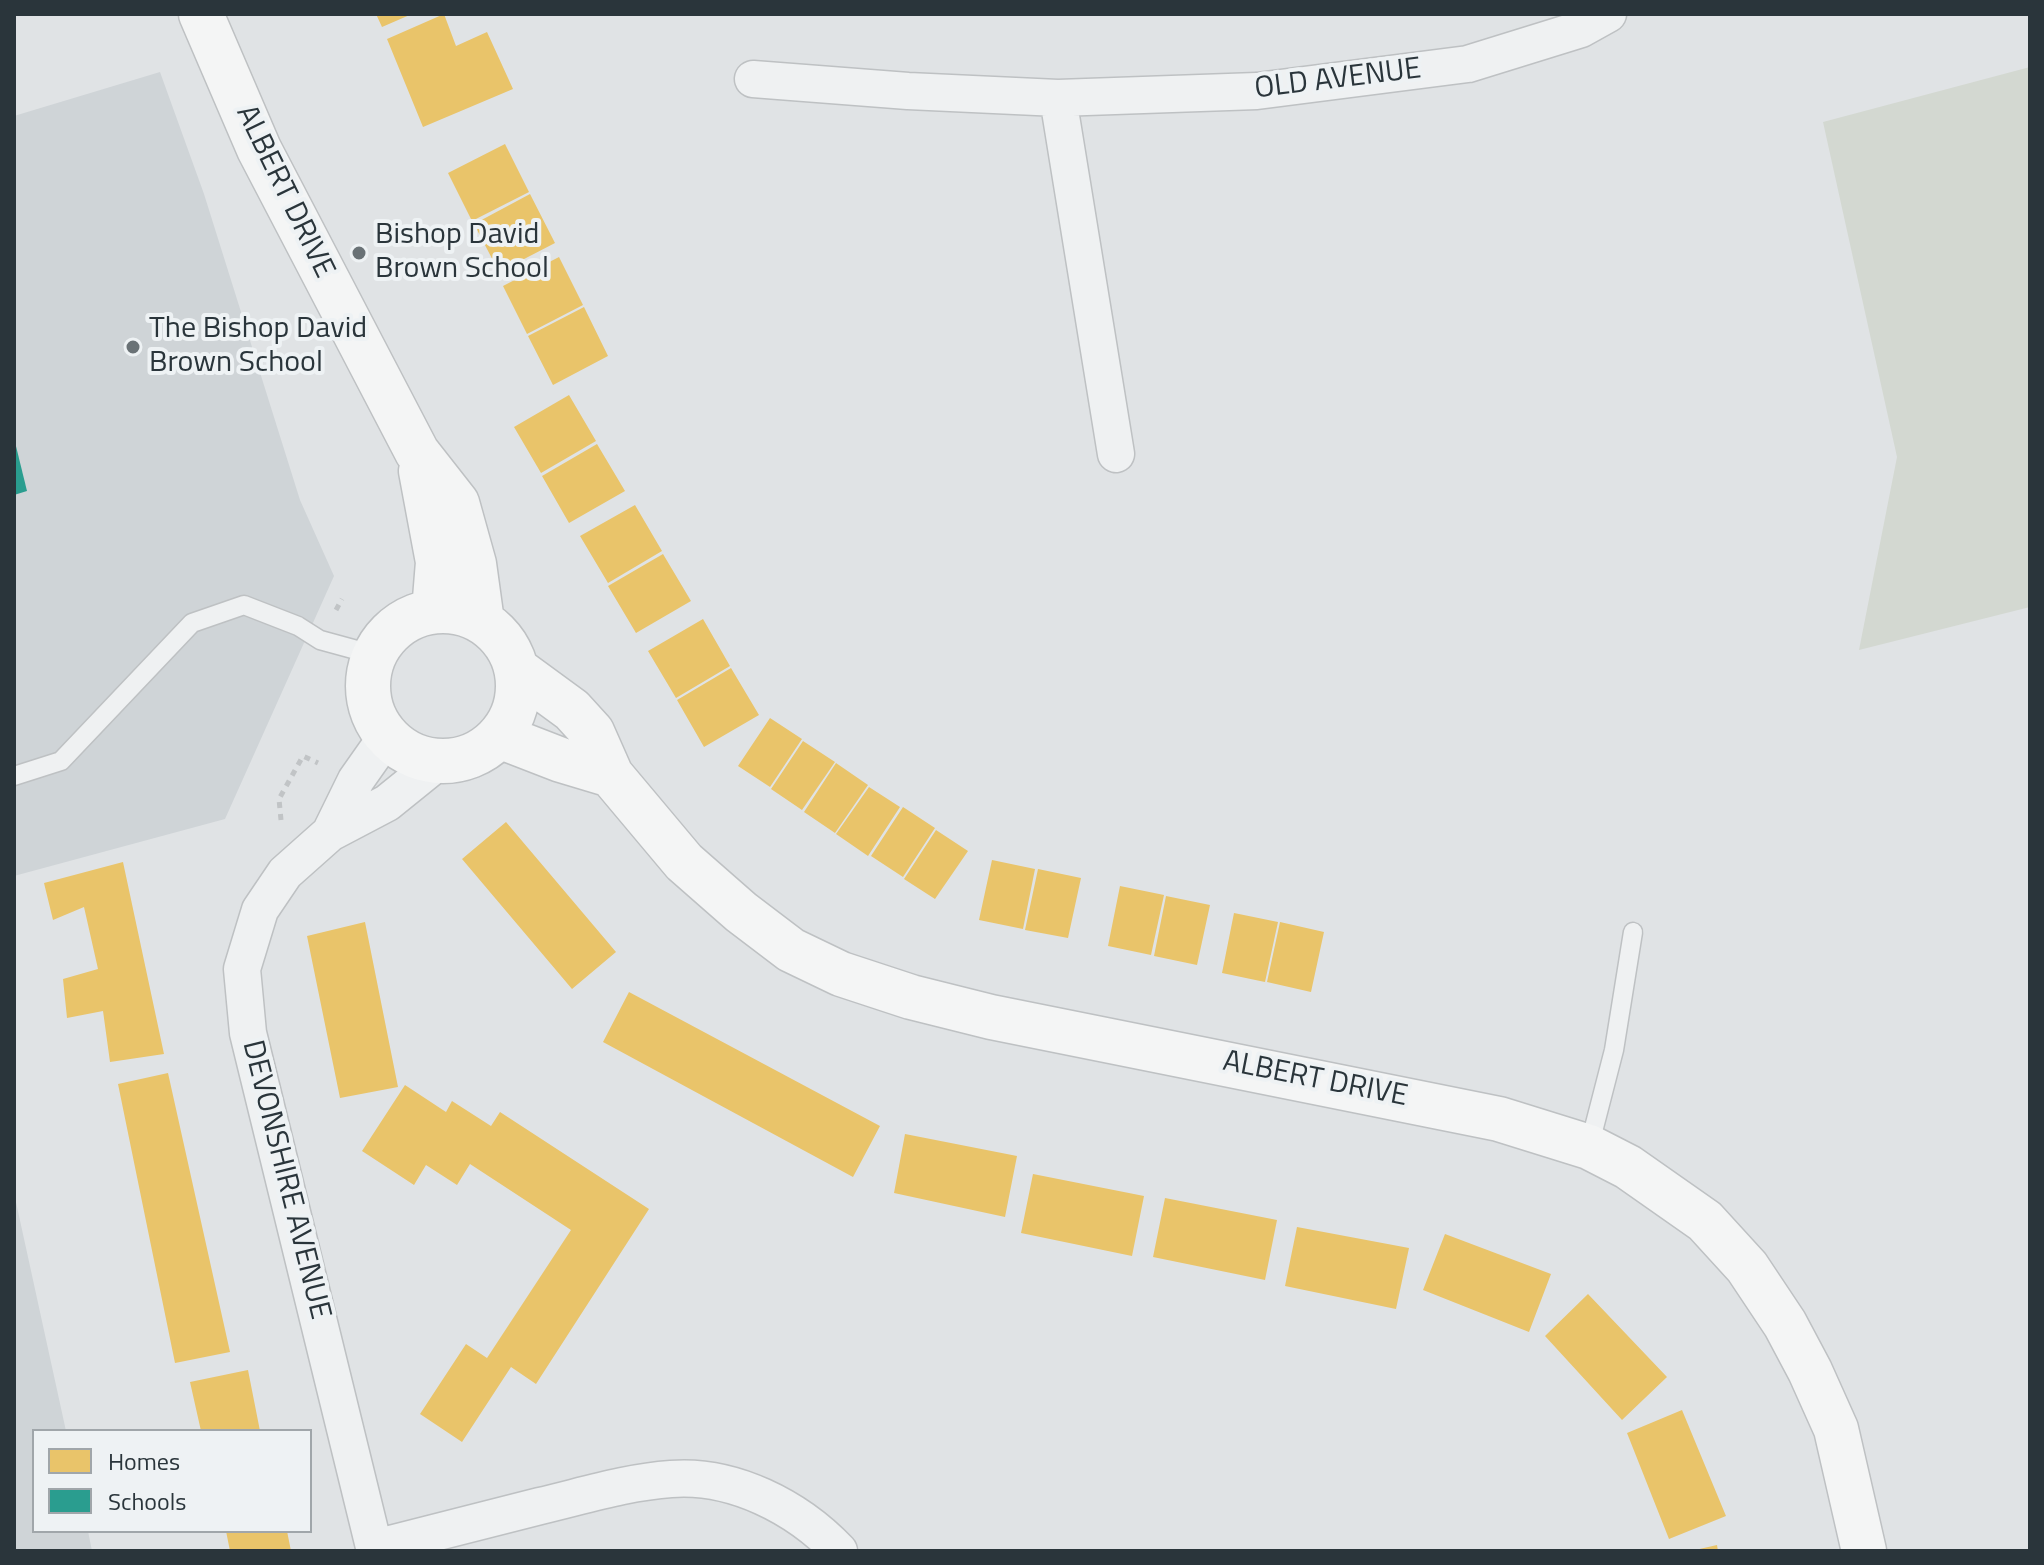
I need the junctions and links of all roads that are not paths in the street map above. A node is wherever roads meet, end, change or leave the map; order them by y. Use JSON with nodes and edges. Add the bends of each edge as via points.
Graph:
{"nodes":[{"id":1,"x":201,"y":14,"type":"edge"},
{"id":2,"x":1608,"y":14,"type":"edge"},
{"id":3,"x":753,"y":79,"type":"dead end"},
{"id":4,"x":1058,"y":98,"type":"junction"},
{"id":5,"x":417,"y":452,"type":"junction"},
{"id":6,"x":1116,"y":454,"type":"dead end"},
{"id":7,"x":434,"y":611,"type":"junction"},
{"id":8,"x":482,"y":622,"type":"junction"},
{"id":9,"x":375,"y":655,"type":"junction"},
{"id":10,"x":516,"y":669,"type":"junction"},
{"id":11,"x":387,"y":736,"type":"junction"},
{"id":12,"x":499,"y":736,"type":"junction"},
{"id":13,"x":439,"y":761,"type":"junction"},
{"id":14,"x":611,"y":775,"type":"junction"},
{"id":15,"x":14,"y":776,"type":"edge"},
{"id":16,"x":330,"y":833,"type":"junction"},
{"id":17,"x":1633,"y":932,"type":"dead end"},
{"id":18,"x":1589,"y":1147,"type":"junction"},
{"id":19,"x":375,"y":1550,"type":"edge"},
{"id":20,"x":839,"y":1551,"type":"edge"},
{"id":21,"x":1864,"y":1551,"type":"edge"}],
"edges":[{"from":1,"to":5,"type":"street","name":"ALBERT DRIVE","via":[[259,149]]},
{"from":2,"to":4,"type":"street","name":"OLD AVENUE","via":[[1581,29],[1468,64],[1257,91]]},
{"from":3,"to":4,"type":"street","name":"OLD AVENUE"},
{"from":4,"to":6,"type":"street"},
{"from":5,"to":7,"type":"street","name":"ALBERT DRIVE","via":[[438,562]]},
{"from":5,"to":8,"type":"street","name":"ALBERT DRIVE","via":[[457,503],[474,564]]},
{"from":7,"to":8,"type":"street"},
{"from":7,"to":9,"type":"street","via":[[389,634]]},
{"from":8,"to":10,"type":"street","via":[[510,651]]},
{"from":9,"to":11,"type":"street","via":[[368,683],[373,711]]},
{"from":9,"to":15,"type":"lane","via":[[320,640],[244,605],[192,623],[61,761]]},
{"from":10,"to":12,"type":"street","via":[[516,704]]},
{"from":10,"to":14,"type":"street","name":"ALBERT DRIVE","via":[[572,710],[592,732]]},
{"from":11,"to":13,"type":"street","via":[[419,758]]},
{"from":11,"to":16,"type":"street","name":"DEVONSHIRE AVENUE","via":[[356,780]]},
{"from":12,"to":13,"type":"street","via":[[472,755]]},
{"from":12,"to":14,"type":"street"},
{"from":13,"to":16,"type":"street","name":"DEVONSHIRE AVENUE","via":[[387,803]]},
{"from":14,"to":18,"type":"street","name":"ALBERT DRIVE","via":[[684,862],[741,912],[791,950],[841,974],[991,1017],[1413,1100]]},
{"from":16,"to":19,"type":"street","name":"DEVONSHIRE AVENUE","via":[[285,873],[260,910],[242,969],[248,1033]]},
{"from":17,"to":18,"type":"lane","via":[[1614,1050]]},
{"from":18,"to":21,"type":"street","name":"ALBERT DRIVE","via":[[1628,1167],[1705,1221],[1747,1267],[1785,1324],[1836,1429]]},
{"from":19,"to":20,"type":"street","via":[[592,1493],[692,1479],[730,1485],[779,1505]]}]}
